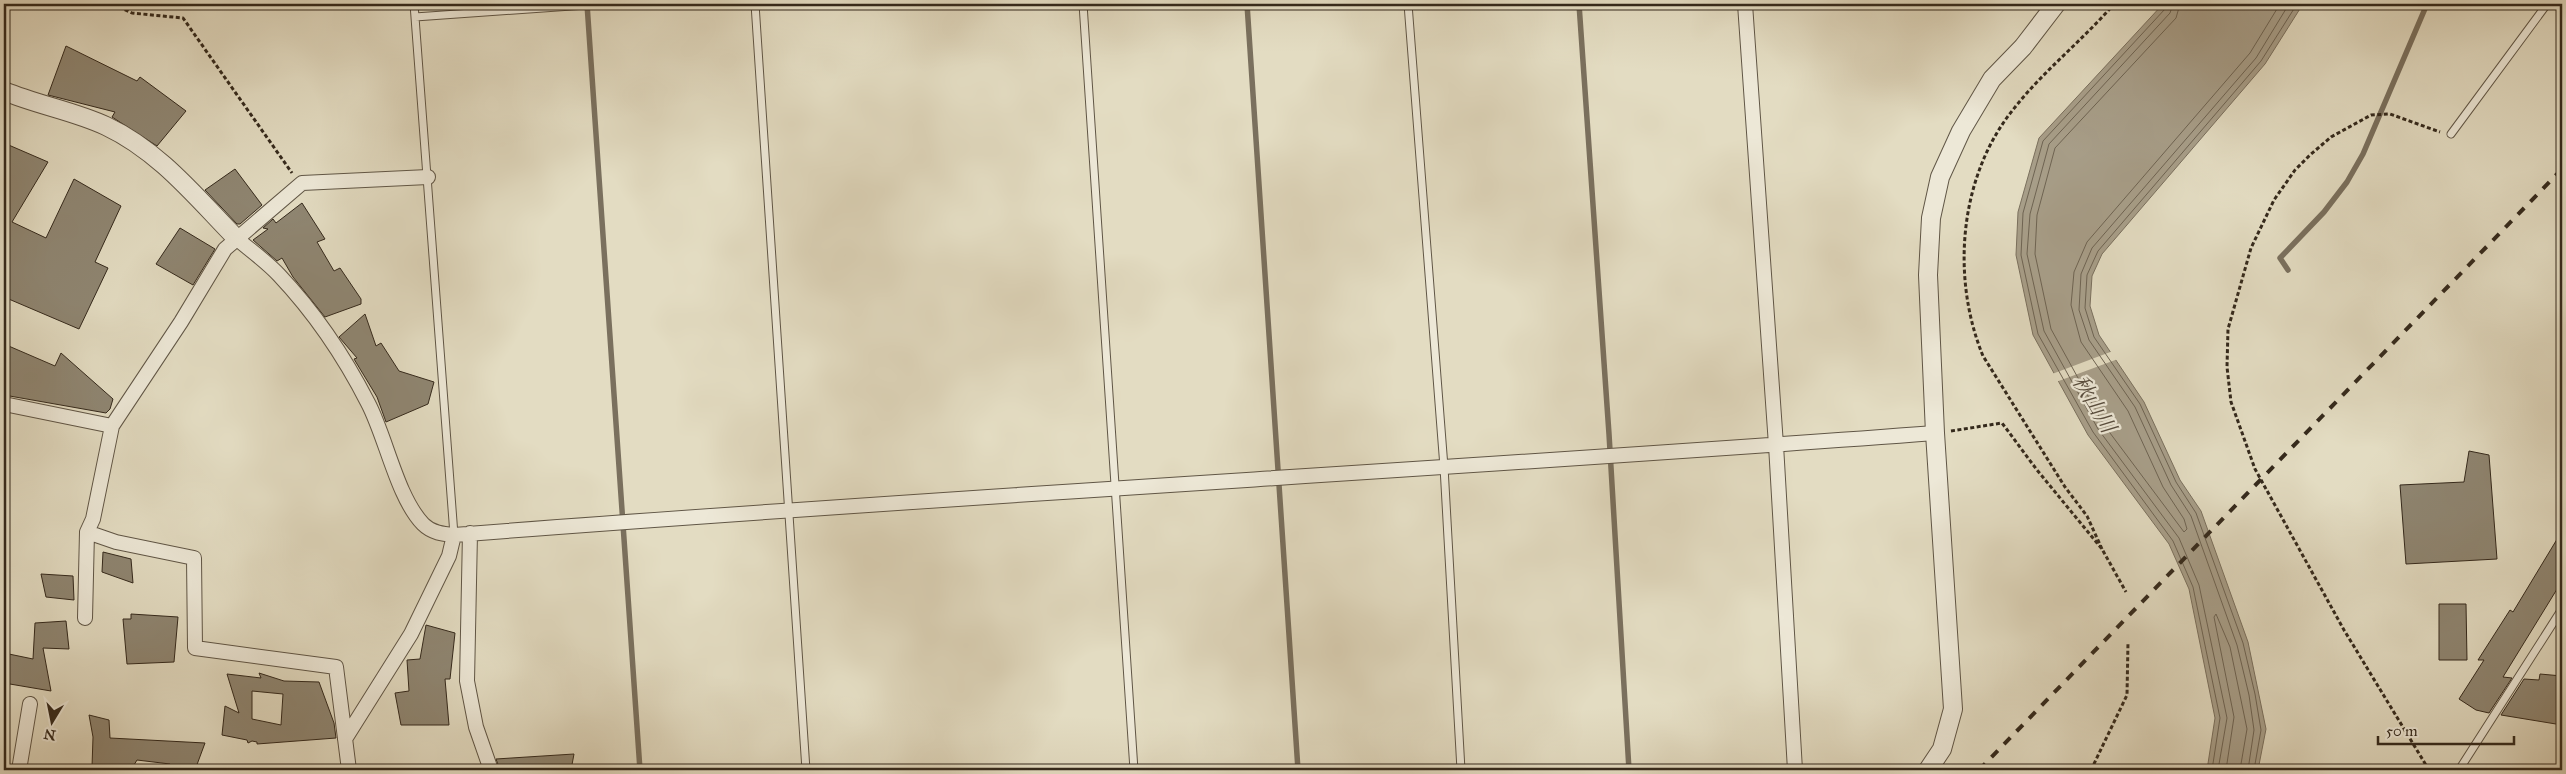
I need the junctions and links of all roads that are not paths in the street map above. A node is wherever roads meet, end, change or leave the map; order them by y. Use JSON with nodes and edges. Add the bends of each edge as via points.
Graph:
{"nodes":[{"id":1,"x":414,"y":4,"type":"edge"},
{"id":2,"x":600,"y":4,"type":"edge"},
{"id":3,"x":755,"y":4,"type":"edge"},
{"id":4,"x":1083,"y":4,"type":"edge"},
{"id":5,"x":1408,"y":4,"type":"edge"},
{"id":6,"x":1745,"y":4,"type":"edge"},
{"id":7,"x":2056,"y":4,"type":"edge"},
{"id":8,"x":2547,"y":4,"type":"edge"},
{"id":9,"x":415,"y":17,"type":"junction"},
{"id":10,"x":4,"y":91,"type":"edge"},
{"id":11,"x":2451,"y":134,"type":"road end"},
{"id":12,"x":428,"y":177,"type":"junction"},
{"id":13,"x":236,"y":238,"type":"junction"},
{"id":14,"x":4,"y":404,"type":"edge"},
{"id":15,"x":112,"y":426,"type":"junction"},
{"id":16,"x":1935,"y":433,"type":"junction"},
{"id":17,"x":1776,"y":445,"type":"junction"},
{"id":18,"x":1444,"y":467,"type":"junction"},
{"id":19,"x":1116,"y":487,"type":"junction"},
{"id":20,"x":789,"y":510,"type":"junction"},
{"id":21,"x":87,"y":532,"type":"junction"},
{"id":22,"x":470,"y":533,"type":"junction"},
{"id":23,"x":454,"y":534,"type":"junction"},
{"id":24,"x":2562,"y":609,"type":"edge"},
{"id":25,"x":85,"y":618,"type":"dead end"},
{"id":26,"x":30,"y":704,"type":"dead end"},
{"id":27,"x":345,"y":739,"type":"junction"},
{"id":28,"x":19,"y":770,"type":"edge"},
{"id":29,"x":349,"y":770,"type":"edge"},
{"id":30,"x":491,"y":770,"type":"edge"},
{"id":31,"x":806,"y":770,"type":"edge"},
{"id":32,"x":1134,"y":770,"type":"edge"},
{"id":33,"x":1461,"y":770,"type":"edge"},
{"id":34,"x":1794,"y":770,"type":"edge"},
{"id":35,"x":1928,"y":770,"type":"edge"},
{"id":36,"x":2459,"y":770,"type":"edge"}],
"edges":[{"from":1,"to":9,"type":"lane"},
{"from":2,"to":9,"type":"lane"},
{"from":3,"to":20,"type":"lane"},
{"from":4,"to":19,"type":"lane"},
{"from":5,"to":18,"type":"lane"},
{"from":6,"to":17,"type":"street"},
{"from":7,"to":16,"type":"street","via":[[2023,47],[1992,79],[1961,131],[1940,178],[1931,218],[1928,275]]},
{"from":8,"to":11,"type":"lane"},
{"from":9,"to":12,"type":"lane"},
{"from":10,"to":13,"type":"street","via":[[104,125],[133,140],[162,161]]},
{"from":12,"to":13,"type":"street","via":[[302,183]]},
{"from":12,"to":23,"type":"lane"},
{"from":13,"to":15,"type":"street","via":[[225,249]]},
{"from":13,"to":23,"type":"street","via":[[279,274],[343,359],[369,404],[408,502],[423,524],[438,534]]},
{"from":14,"to":15,"type":"street"},
{"from":15,"to":21,"type":"street","via":[[93,519]]},
{"from":16,"to":17,"type":"street"},
{"from":16,"to":35,"type":"street","via":[[1953,709],[1942,749]]},
{"from":17,"to":18,"type":"street"},
{"from":17,"to":34,"type":"street"},
{"from":18,"to":19,"type":"street"},
{"from":18,"to":33,"type":"lane"},
{"from":19,"to":20,"type":"street"},
{"from":19,"to":32,"type":"lane"},
{"from":20,"to":22,"type":"street"},
{"from":20,"to":31,"type":"lane"},
{"from":21,"to":25,"type":"street"},
{"from":21,"to":27,"type":"street","via":[[116,542],[194,558],[195,648],[336,667]]},
{"from":22,"to":23,"type":"street"},
{"from":22,"to":30,"type":"street","via":[[467,681],[476,727]]},
{"from":23,"to":27,"type":"street","via":[[449,556],[411,634]]},
{"from":24,"to":36,"type":"lane"},
{"from":26,"to":28,"type":"street"},
{"from":27,"to":29,"type":"street"}]}
